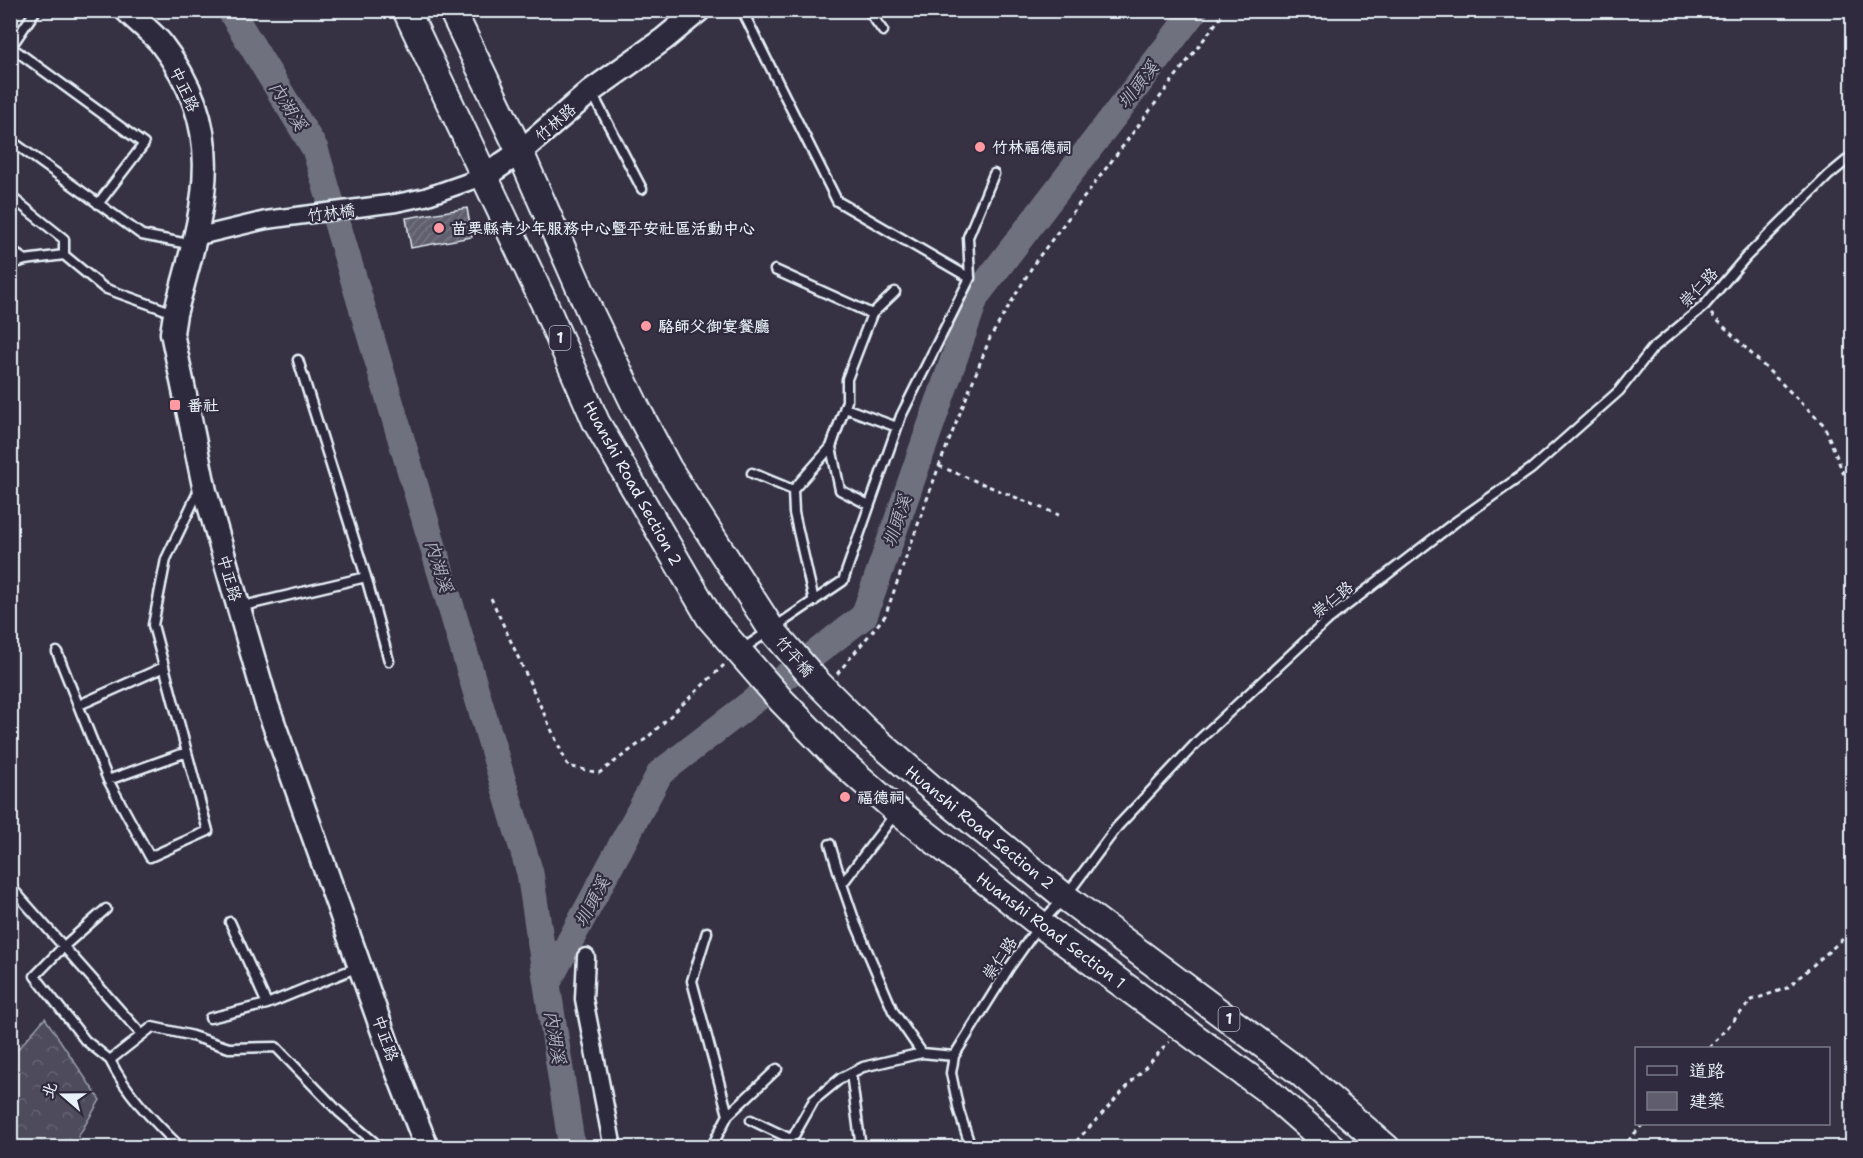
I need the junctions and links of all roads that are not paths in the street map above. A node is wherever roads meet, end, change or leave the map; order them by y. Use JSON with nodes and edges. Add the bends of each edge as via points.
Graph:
{"nodes":[{"id":1,"x":36,"y":10,"type":"edge"},
{"id":2,"x":126,"y":10,"type":"edge"},
{"id":3,"x":406,"y":10,"type":"edge"},
{"id":4,"x":452,"y":10,"type":"edge"},
{"id":5,"x":699,"y":10,"type":"edge"},
{"id":6,"x":742,"y":10,"type":"edge"},
{"id":7,"x":868,"y":10,"type":"edge"},
{"id":8,"x":883,"y":31,"type":"dead end"},
{"id":9,"x":11,"y":47,"type":"edge"},
{"id":10,"x":591,"y":91,"type":"junction"},
{"id":11,"x":10,"y":140,"type":"edge"},
{"id":12,"x":520,"y":152,"type":"junction"},
{"id":13,"x":1852,"y":156,"type":"edge"},
{"id":14,"x":994,"y":174,"type":"dead end"},
{"id":15,"x":485,"y":176,"type":"junction"},
{"id":16,"x":642,"y":189,"type":"dead end"},
{"id":17,"x":10,"y":196,"type":"edge"},
{"id":18,"x":396,"y":203,"type":"joint"},
{"id":19,"x":98,"y":204,"type":"junction"},
{"id":20,"x":195,"y":237,"type":"junction"},
{"id":21,"x":10,"y":250,"type":"edge"},
{"id":22,"x":64,"y":255,"type":"junction"},
{"id":23,"x":25,"y":260,"type":"junction"},
{"id":24,"x":10,"y":266,"type":"edge"},
{"id":25,"x":775,"y":270,"type":"dead end"},
{"id":26,"x":970,"y":278,"type":"junction"},
{"id":27,"x":895,"y":292,"type":"dead end"},
{"id":28,"x":175,"y":314,"type":"junction"},
{"id":29,"x":872,"y":314,"type":"junction"},
{"id":30,"x":298,"y":360,"type":"dead end"},
{"id":31,"x":845,"y":408,"type":"junction"},
{"id":32,"x":897,"y":427,"type":"junction"},
{"id":33,"x":831,"y":447,"type":"junction"},
{"id":34,"x":752,"y":473,"type":"dead end"},
{"id":35,"x":204,"y":481,"type":"junction"},
{"id":36,"x":793,"y":490,"type":"junction"},
{"id":37,"x":869,"y":506,"type":"junction"},
{"id":38,"x":366,"y":577,"type":"junction"},
{"id":39,"x":814,"y":601,"type":"junction"},
{"id":40,"x":238,"y":607,"type":"junction"},
{"id":41,"x":772,"y":630,"type":"junction"},
{"id":42,"x":738,"y":651,"type":"junction"},
{"id":43,"x":57,"y":652,"type":"dead end"},
{"id":44,"x":389,"y":661,"type":"dead end"},
{"id":45,"x":164,"y":667,"type":"junction"},
{"id":46,"x":821,"y":685,"type":"joint"},
{"id":47,"x":78,"y":705,"type":"junction"},
{"id":48,"x":187,"y":752,"type":"junction"},
{"id":49,"x":108,"y":780,"type":"junction"},
{"id":50,"x":897,"y":811,"type":"junction"},
{"id":51,"x":830,"y":844,"type":"dead end"},
{"id":52,"x":842,"y":884,"type":"junction"},
{"id":53,"x":10,"y":886,"type":"edge"},
{"id":54,"x":1065,"y":897,"type":"junction"},
{"id":55,"x":106,"y":909,"type":"dead end"},
{"id":56,"x":230,"y":922,"type":"dead end"},
{"id":57,"x":1040,"y":924,"type":"junction"},
{"id":58,"x":707,"y":932,"type":"dead end"},
{"id":59,"x":64,"y":946,"type":"junction"},
{"id":60,"x":586,"y":957,"type":"dead end"},
{"id":61,"x":361,"y":965,"type":"junction"},
{"id":62,"x":267,"y":1004,"type":"junction"},
{"id":63,"x":210,"y":1018,"type":"dead end"},
{"id":64,"x":142,"y":1035,"type":"junction"},
{"id":65,"x":922,"y":1053,"type":"junction"},
{"id":66,"x":954,"y":1056,"type":"junction"},
{"id":67,"x":110,"y":1060,"type":"junction"},
{"id":68,"x":777,"y":1069,"type":"dead end"},
{"id":69,"x":851,"y":1073,"type":"junction"},
{"id":70,"x":728,"y":1115,"type":"junction"},
{"id":71,"x":751,"y":1120,"type":"dead end"},
{"id":72,"x":789,"y":1143,"type":"edge"},
{"id":73,"x":181,"y":1148,"type":"edge"},
{"id":74,"x":381,"y":1148,"type":"edge"},
{"id":75,"x":427,"y":1148,"type":"edge"},
{"id":76,"x":613,"y":1148,"type":"edge"},
{"id":77,"x":711,"y":1148,"type":"edge"},
{"id":78,"x":861,"y":1148,"type":"edge"},
{"id":79,"x":971,"y":1148,"type":"edge"},
{"id":80,"x":1333,"y":1148,"type":"edge"},
{"id":81,"x":1387,"y":1148,"type":"edge"}],
"edges":[{"from":1,"to":9,"type":"lane"},
{"from":2,"to":20,"type":"main road","name":"中正路","via":[[159,41],[194,101],[204,136],[206,163],[204,198]]},
{"from":3,"to":15,"type":"main road","name":"Huanshi Road Section 2","number":"1"},
{"from":4,"to":12,"type":"main road","number":"1"},
{"from":5,"to":10,"type":"main road","name":"竹林路"},
{"from":6,"to":26,"type":"lane","via":[[837,201]]},
{"from":7,"to":8,"type":"lane"},
{"from":9,"to":19,"type":"lane","via":[[144,144]]},
{"from":10,"to":12,"type":"main road","name":"竹林路"},
{"from":10,"to":16,"type":"lane"},
{"from":11,"to":19,"type":"lane"},
{"from":12,"to":15,"type":"main road","name":"竹林路"},
{"from":12,"to":41,"type":"main road","number":"1","via":[[591,314],[668,468]]},
{"from":13,"to":54,"type":"lane","name":"崇仁路","via":[[1746,257],[1704,306],[1652,349],[1619,391],[1531,469],[1329,619],[1199,740],[1117,827]]},
{"from":14,"to":26,"type":"lane","via":[[968,237]]},
{"from":15,"to":18,"type":"street","name":"竹林路"},
{"from":15,"to":42,"type":"main road","name":"Huanshi Road Section 2","number":"1","via":[[596,422],[710,618]]},
{"from":17,"to":22,"type":"lane","via":[[64,238]]},
{"from":18,"to":20,"type":"street","name":"竹林橋","via":[[266,220]]},
{"from":19,"to":20,"type":"lane","via":[[142,235],[183,243]]},
{"from":20,"to":28,"type":"main road","name":"中正路"},
{"from":21,"to":23,"type":"lane"},
{"from":22,"to":23,"type":"lane"},
{"from":22,"to":28,"type":"lane","via":[[104,288]]},
{"from":23,"to":24,"type":"lane"},
{"from":25,"to":29,"type":"lane"},
{"from":26,"to":32,"type":"lane"},
{"from":27,"to":29,"type":"lane"},
{"from":28,"to":35,"type":"main road","name":"中正路","via":[[172,333]]},
{"from":29,"to":31,"type":"lane","via":[[847,379]]},
{"from":30,"to":38,"type":"lane"},
{"from":31,"to":32,"type":"lane"},
{"from":31,"to":33,"type":"lane"},
{"from":32,"to":37,"type":"lane"},
{"from":33,"to":36,"type":"lane"},
{"from":33,"to":37,"type":"lane","via":[[840,490]]},
{"from":34,"to":36,"type":"lane"},
{"from":35,"to":40,"type":"main road","name":"中正路"},
{"from":35,"to":45,"type":"lane","via":[[166,559],[153,625]]},
{"from":36,"to":39,"type":"lane","via":[[794,513]]},
{"from":37,"to":39,"type":"lane","via":[[843,581]]},
{"from":38,"to":40,"type":"lane"},
{"from":38,"to":44,"type":"lane"},
{"from":39,"to":41,"type":"lane"},
{"from":40,"to":61,"type":"main road","name":"中正路","via":[[267,705]]},
{"from":41,"to":42,"type":"lane"},
{"from":41,"to":46,"type":"main road","name":"竹平橋","number":"1"},
{"from":42,"to":50,"type":"main road","name":"Huanshi Road Section 1","number":"1","via":[[837,758]]},
{"from":43,"to":47,"type":"lane"},
{"from":45,"to":47,"type":"lane"},
{"from":45,"to":48,"type":"lane"},
{"from":46,"to":54,"type":"main road","name":"Huanshi Road Section 2","number":"1","via":[[867,732]]},
{"from":47,"to":49,"type":"lane"},
{"from":48,"to":49,"type":"lane"},
{"from":48,"to":49,"type":"lane","via":[[208,831],[150,857]]},
{"from":50,"to":52,"type":"lane"},
{"from":50,"to":57,"type":"main road","name":"Huanshi Road Section 1","number":"1"},
{"from":51,"to":52,"type":"lane"},
{"from":52,"to":65,"type":"lane","via":[[893,1011]]},
{"from":53,"to":59,"type":"lane"},
{"from":54,"to":57,"type":"lane","name":"崇仁路"},
{"from":54,"to":81,"type":"main road","number":"1","via":[[1298,1071]]},
{"from":55,"to":59,"type":"lane"},
{"from":56,"to":62,"type":"lane"},
{"from":57,"to":66,"type":"lane","name":"崇仁路"},
{"from":57,"to":80,"type":"main road","name":"Huanshi Road Section 1","number":"1","via":[[1267,1090]]},
{"from":58,"to":70,"type":"lane","via":[[692,981]]},
{"from":59,"to":64,"type":"lane"},
{"from":59,"to":67,"type":"lane","via":[[35,976],[85,1040]]},
{"from":60,"to":76,"type":"street","via":[[584,999]]},
{"from":61,"to":62,"type":"lane"},
{"from":61,"to":75,"type":"main road","name":"中正路"},
{"from":62,"to":63,"type":"lane"},
{"from":64,"to":67,"type":"lane"},
{"from":64,"to":74,"type":"lane","via":[[152,1027],[229,1048],[276,1047],[339,1112]]},
{"from":65,"to":66,"type":"lane"},
{"from":65,"to":69,"type":"lane"},
{"from":66,"to":79,"type":"lane","via":[[951,1073]]},
{"from":67,"to":73,"type":"lane","via":[[122,1083]]},
{"from":68,"to":70,"type":"lane"},
{"from":69,"to":72,"type":"lane","via":[[814,1100]]},
{"from":69,"to":78,"type":"lane"},
{"from":70,"to":77,"type":"lane"},
{"from":71,"to":72,"type":"lane"}]}
